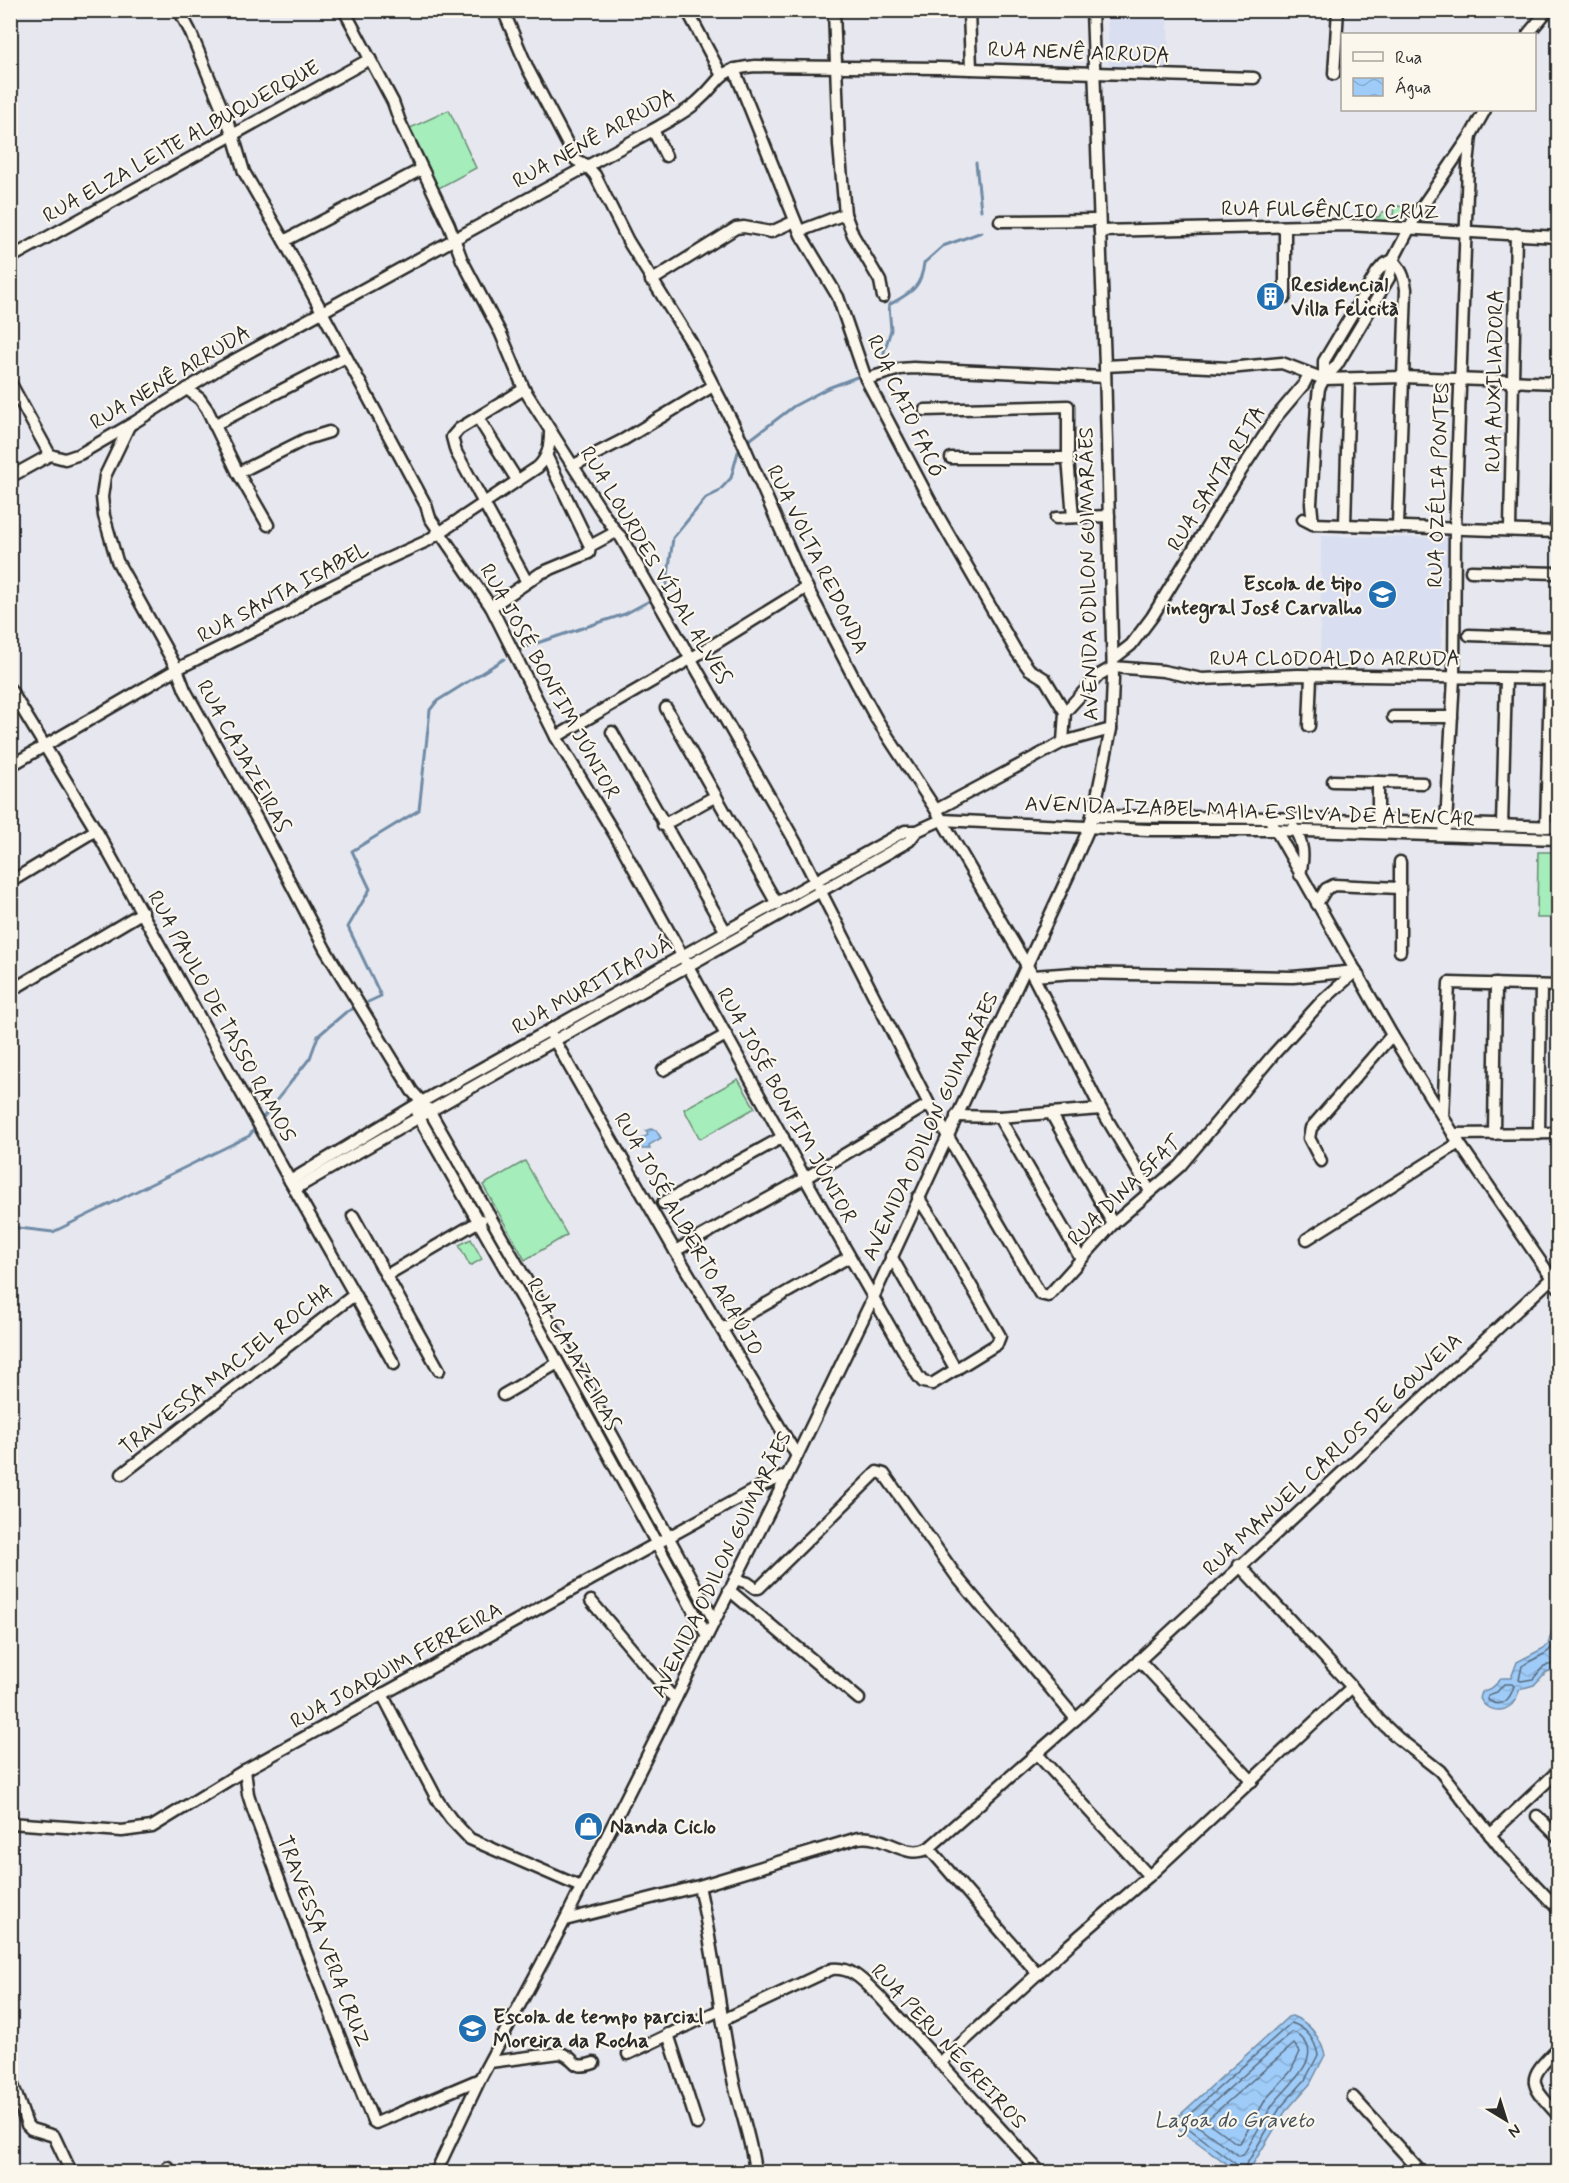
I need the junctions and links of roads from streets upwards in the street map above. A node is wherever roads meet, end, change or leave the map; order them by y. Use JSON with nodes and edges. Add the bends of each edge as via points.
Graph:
{"nodes":[{"id":1,"x":180,"y":10,"type":"edge"},
{"id":2,"x":344,"y":10,"type":"edge"},
{"id":3,"x":502,"y":10,"type":"edge"},
{"id":4,"x":687,"y":10,"type":"edge"},
{"id":5,"x":834,"y":10,"type":"edge"},
{"id":6,"x":969,"y":10,"type":"edge"},
{"id":7,"x":1092,"y":10,"type":"edge"},
{"id":8,"x":1338,"y":10,"type":"edge"},
{"id":9,"x":1548,"y":10,"type":"edge"},
{"id":10,"x":1529,"y":33,"type":"edge"},
{"id":11,"x":370,"y":59,"type":"junction"},
{"id":12,"x":836,"y":66,"type":"junction"},
{"id":13,"x":734,"y":69,"type":"junction"},
{"id":14,"x":971,"y":69,"type":"junction"},
{"id":15,"x":1094,"y":73,"type":"junction"},
{"id":16,"x":721,"y":74,"type":"junction"},
{"id":17,"x":1334,"y":74,"type":"dead end"},
{"id":18,"x":1254,"y":78,"type":"dead end"},
{"id":19,"x":1484,"y":111,"type":"edge"},
{"id":20,"x":653,"y":130,"type":"junction"},
{"id":21,"x":233,"y":135,"type":"junction"},
{"id":22,"x":1471,"y":135,"type":"junction"},
{"id":23,"x":666,"y":156,"type":"dead end"},
{"id":24,"x":586,"y":165,"type":"junction"},
{"id":25,"x":422,"y":169,"type":"junction"},
{"id":26,"x":845,"y":214,"type":"junction"},
{"id":27,"x":1000,"y":221,"type":"dead end"},
{"id":28,"x":1100,"y":225,"type":"junction"},
{"id":29,"x":797,"y":226,"type":"junction"},
{"id":30,"x":1285,"y":227,"type":"junction"},
{"id":31,"x":1408,"y":229,"type":"junction"},
{"id":32,"x":1466,"y":231,"type":"junction"},
{"id":33,"x":1516,"y":234,"type":"junction"},
{"id":34,"x":1558,"y":237,"type":"edge"},
{"id":35,"x":453,"y":239,"type":"junction"},
{"id":36,"x":284,"y":241,"type":"junction"},
{"id":37,"x":10,"y":258,"type":"edge"},
{"id":38,"x":1393,"y":260,"type":"junction"},
{"id":39,"x":651,"y":280,"type":"junction"},
{"id":40,"x":883,"y":297,"type":"dead end"},
{"id":41,"x":1285,"y":297,"type":"dead end"},
{"id":42,"x":322,"y":311,"type":"junction"},
{"id":43,"x":346,"y":357,"type":"junction"},
{"id":44,"x":1105,"y":372,"type":"junction"},
{"id":45,"x":1309,"y":374,"type":"junction"},
{"id":46,"x":1403,"y":377,"type":"junction"},
{"id":47,"x":1461,"y":378,"type":"junction"},
{"id":48,"x":866,"y":379,"type":"junction"},
{"id":49,"x":1349,"y":379,"type":"junction"},
{"id":50,"x":1324,"y":380,"type":"junction"},
{"id":51,"x":1513,"y":381,"type":"junction"},
{"id":52,"x":10,"y":382,"type":"edge"},
{"id":53,"x":1558,"y":383,"type":"edge"},
{"id":54,"x":713,"y":386,"type":"junction"},
{"id":55,"x":187,"y":389,"type":"junction"},
{"id":56,"x":524,"y":389,"type":"junction"},
{"id":57,"x":925,"y":410,"type":"dead end"},
{"id":58,"x":478,"y":418,"type":"junction"},
{"id":59,"x":214,"y":425,"type":"junction"},
{"id":60,"x":129,"y":426,"type":"junction"},
{"id":61,"x":329,"y":432,"type":"dead end"},
{"id":62,"x":550,"y":432,"type":"junction"},
{"id":63,"x":50,"y":455,"type":"junction"},
{"id":64,"x":546,"y":457,"type":"junction"},
{"id":65,"x":951,"y":458,"type":"dead end"},
{"id":66,"x":1068,"y":458,"type":"junction"},
{"id":67,"x":574,"y":465,"type":"junction"},
{"id":68,"x":1558,"y":465,"type":"edge"},
{"id":69,"x":238,"y":473,"type":"junction"},
{"id":70,"x":10,"y":477,"type":"edge"},
{"id":71,"x":517,"y":480,"type":"junction"},
{"id":72,"x":485,"y":503,"type":"junction"},
{"id":73,"x":1109,"y":516,"type":"junction"},
{"id":74,"x":1073,"y":517,"type":"junction"},
{"id":75,"x":1056,"y":518,"type":"dead end"},
{"id":76,"x":268,"y":525,"type":"dead end"},
{"id":77,"x":1345,"y":525,"type":"junction"},
{"id":78,"x":1398,"y":526,"type":"junction"},
{"id":79,"x":1455,"y":528,"type":"junction"},
{"id":80,"x":1510,"y":529,"type":"junction"},
{"id":81,"x":441,"y":532,"type":"junction"},
{"id":82,"x":616,"y":532,"type":"junction"},
{"id":83,"x":1557,"y":532,"type":"edge"},
{"id":84,"x":590,"y":546,"type":"junction"},
{"id":85,"x":1472,"y":571,"type":"dead end"},
{"id":86,"x":1558,"y":573,"type":"edge"},
{"id":87,"x":527,"y":582,"type":"junction"},
{"id":88,"x":807,"y":587,"type":"junction"},
{"id":89,"x":491,"y":607,"type":"junction"},
{"id":90,"x":1469,"y":635,"type":"dead end"},
{"id":91,"x":1558,"y":638,"type":"edge"},
{"id":92,"x":692,"y":658,"type":"junction"},
{"id":93,"x":1113,"y":663,"type":"junction"},
{"id":94,"x":177,"y":669,"type":"junction"},
{"id":95,"x":1311,"y":676,"type":"junction"},
{"id":96,"x":1454,"y":677,"type":"junction"},
{"id":97,"x":1506,"y":679,"type":"junction"},
{"id":98,"x":1554,"y":679,"type":"edge"},
{"id":99,"x":10,"y":689,"type":"edge"},
{"id":100,"x":666,"y":708,"type":"dead end"},
{"id":101,"x":1065,"y":712,"type":"junction"},
{"id":102,"x":1394,"y":717,"type":"dead end"},
{"id":103,"x":1452,"y":717,"type":"junction"},
{"id":104,"x":1309,"y":726,"type":"dead end"},
{"id":105,"x":1111,"y":729,"type":"junction"},
{"id":106,"x":612,"y":732,"type":"dead end"},
{"id":107,"x":556,"y":737,"type":"junction"},
{"id":108,"x":1063,"y":742,"type":"junction"},
{"id":109,"x":46,"y":744,"type":"junction"},
{"id":110,"x":10,"y":766,"type":"edge"},
{"id":111,"x":1333,"y":781,"type":"dead end"},
{"id":112,"x":1378,"y":782,"type":"junction"},
{"id":113,"x":1423,"y":783,"type":"dead end"},
{"id":114,"x":716,"y":796,"type":"junction"},
{"id":115,"x":939,"y":815,"type":"junction"},
{"id":116,"x":1092,"y":816,"type":"junction"},
{"id":117,"x":1149,"y":818,"type":"junction"},
{"id":118,"x":1269,"y":818,"type":"junction"},
{"id":119,"x":1287,"y":819,"type":"junction"},
{"id":120,"x":1378,"y":822,"type":"junction"},
{"id":121,"x":1195,"y":823,"type":"junction"},
{"id":122,"x":663,"y":825,"type":"junction"},
{"id":123,"x":1502,"y":826,"type":"junction"},
{"id":124,"x":1546,"y":827,"type":"junction"},
{"id":125,"x":1558,"y":827,"type":"edge"},
{"id":126,"x":1089,"y":828,"type":"junction"},
{"id":127,"x":96,"y":830,"type":"junction"},
{"id":128,"x":1148,"y":830,"type":"junction"},
{"id":129,"x":1274,"y":830,"type":"junction"},
{"id":130,"x":1445,"y":830,"type":"junction"},
{"id":131,"x":1296,"y":832,"type":"junction"},
{"id":132,"x":1517,"y":833,"type":"junction"},
{"id":133,"x":1558,"y":839,"type":"edge"},
{"id":134,"x":1400,"y":862,"type":"dead end"},
{"id":135,"x":1300,"y":874,"type":"junction"},
{"id":136,"x":10,"y":882,"type":"edge"},
{"id":137,"x":818,"y":887,"type":"junction"},
{"id":138,"x":1399,"y":888,"type":"junction"},
{"id":139,"x":777,"y":904,"type":"junction"},
{"id":140,"x":1317,"y":904,"type":"junction"},
{"id":141,"x":142,"y":912,"type":"junction"},
{"id":142,"x":726,"y":932,"type":"junction"},
{"id":143,"x":1400,"y":951,"type":"dead end"},
{"id":144,"x":686,"y":961,"type":"junction"},
{"id":145,"x":1026,"y":964,"type":"junction"},
{"id":146,"x":1356,"y":971,"type":"junction"},
{"id":147,"x":1033,"y":976,"type":"junction"},
{"id":148,"x":1496,"y":984,"type":"junction"},
{"id":149,"x":1541,"y":986,"type":"junction"},
{"id":150,"x":1558,"y":986,"type":"edge"},
{"id":151,"x":10,"y":991,"type":"edge"},
{"id":152,"x":552,"y":1035,"type":"junction"},
{"id":153,"x":726,"y":1035,"type":"junction"},
{"id":154,"x":1392,"y":1035,"type":"junction"},
{"id":155,"x":663,"y":1070,"type":"dead end"},
{"id":156,"x":929,"y":1104,"type":"junction"},
{"id":157,"x":421,"y":1108,"type":"junction"},
{"id":158,"x":1101,"y":1109,"type":"junction"},
{"id":159,"x":1051,"y":1113,"type":"junction"},
{"id":160,"x":956,"y":1116,"type":"junction"},
{"id":161,"x":999,"y":1117,"type":"junction"},
{"id":162,"x":1443,"y":1118,"type":"junction"},
{"id":163,"x":1558,"y":1133,"type":"edge"},
{"id":164,"x":1494,"y":1134,"type":"junction"},
{"id":165,"x":1539,"y":1134,"type":"junction"},
{"id":166,"x":947,"y":1136,"type":"junction"},
{"id":167,"x":783,"y":1137,"type":"junction"},
{"id":168,"x":1456,"y":1138,"type":"junction"},
{"id":169,"x":1321,"y":1161,"type":"dead end"},
{"id":170,"x":805,"y":1178,"type":"junction"},
{"id":171,"x":292,"y":1185,"type":"junction"},
{"id":172,"x":1150,"y":1191,"type":"junction"},
{"id":173,"x":918,"y":1197,"type":"junction"},
{"id":174,"x":663,"y":1203,"type":"dead end"},
{"id":175,"x":489,"y":1215,"type":"junction"},
{"id":176,"x":353,"y":1216,"type":"dead end"},
{"id":177,"x":477,"y":1222,"type":"junction"},
{"id":178,"x":1113,"y":1224,"type":"junction"},
{"id":179,"x":1308,"y":1239,"type":"dead end"},
{"id":180,"x":675,"y":1251,"type":"junction"},
{"id":181,"x":891,"y":1256,"type":"junction"},
{"id":182,"x":849,"y":1257,"type":"junction"},
{"id":183,"x":1081,"y":1259,"type":"junction"},
{"id":184,"x":387,"y":1275,"type":"junction"},
{"id":185,"x":1555,"y":1282,"type":"edge"},
{"id":186,"x":354,"y":1294,"type":"junction"},
{"id":187,"x":873,"y":1298,"type":"junction"},
{"id":188,"x":722,"y":1329,"type":"junction"},
{"id":189,"x":558,"y":1363,"type":"junction"},
{"id":190,"x":394,"y":1364,"type":"dead end"},
{"id":191,"x":439,"y":1370,"type":"dead end"},
{"id":192,"x":956,"y":1370,"type":"junction"},
{"id":193,"x":503,"y":1395,"type":"dead end"},
{"id":194,"x":797,"y":1456,"type":"junction"},
{"id":195,"x":122,"y":1474,"type":"dead end"},
{"id":196,"x":787,"y":1475,"type":"junction"},
{"id":197,"x":670,"y":1537,"type":"junction"},
{"id":198,"x":658,"y":1543,"type":"junction"},
{"id":199,"x":1239,"y":1565,"type":"junction"},
{"id":200,"x":735,"y":1579,"type":"junction"},
{"id":201,"x":729,"y":1590,"type":"junction"},
{"id":202,"x":591,"y":1601,"type":"dead end"},
{"id":203,"x":714,"y":1620,"type":"junction"},
{"id":204,"x":706,"y":1634,"type":"junction"},
{"id":205,"x":1139,"y":1660,"type":"junction"},
{"id":206,"x":1352,"y":1687,"type":"junction"},
{"id":207,"x":382,"y":1694,"type":"junction"},
{"id":208,"x":676,"y":1698,"type":"junction"},
{"id":209,"x":859,"y":1699,"type":"dead end"},
{"id":210,"x":1076,"y":1719,"type":"junction"},
{"id":211,"x":1037,"y":1754,"type":"junction"},
{"id":212,"x":245,"y":1770,"type":"junction"},
{"id":213,"x":1558,"y":1771,"type":"edge"},
{"id":214,"x":1252,"y":1781,"type":"junction"},
{"id":215,"x":1537,"y":1816,"type":"dead end"},
{"id":216,"x":10,"y":1823,"type":"edge"},
{"id":217,"x":1490,"y":1835,"type":"junction"},
{"id":218,"x":1558,"y":1837,"type":"edge"},
{"id":219,"x":929,"y":1848,"type":"junction"},
{"id":220,"x":1149,"y":1876,"type":"junction"},
{"id":221,"x":699,"y":1886,"type":"junction"},
{"id":222,"x":581,"y":1887,"type":"junction"},
{"id":223,"x":1558,"y":1909,"type":"edge"},
{"id":224,"x":565,"y":1920,"type":"junction"},
{"id":225,"x":1038,"y":1974,"type":"junction"},
{"id":226,"x":722,"y":2015,"type":"junction"},
{"id":227,"x":668,"y":2034,"type":"junction"},
{"id":228,"x":1558,"y":2048,"type":"edge"},
{"id":229,"x":628,"y":2054,"type":"dead end"},
{"id":230,"x":490,"y":2062,"type":"junction"},
{"id":231,"x":940,"y":2062,"type":"junction"},
{"id":232,"x":594,"y":2063,"type":"dead end"},
{"id":233,"x":10,"y":2077,"type":"edge"},
{"id":234,"x":480,"y":2079,"type":"junction"},
{"id":235,"x":1353,"y":2097,"type":"dead end"},
{"id":236,"x":1558,"y":2115,"type":"edge"},
{"id":237,"x":697,"y":2124,"type":"dead end"},
{"id":238,"x":71,"y":2172,"type":"edge"},
{"id":239,"x":436,"y":2172,"type":"edge"},
{"id":240,"x":755,"y":2172,"type":"edge"},
{"id":241,"x":1040,"y":2172,"type":"edge"},
{"id":242,"x":1420,"y":2172,"type":"edge"}],
"edges":[{"from":1,"to":21,"type":"street","name":"RUA JOSÉ BONFIM JÚNIOR"},
{"from":2,"to":11,"type":"street","name":"RUA LOURDES VÍDAL ALVES"},
{"from":3,"to":24,"type":"street","name":"RUA VOLTA REDONDA","via":[[576,160]]},
{"from":4,"to":16,"type":"street"},
{"from":5,"to":12,"type":"street"},
{"from":6,"to":14,"type":"street"},
{"from":7,"to":15,"type":"street","name":"AVENIDA ODILON GUIMARÃES"},
{"from":8,"to":17,"type":"street"},
{"from":9,"to":10,"type":"street"},
{"from":11,"to":21,"type":"street","name":"RUA ELZA LEITE ALBUQUERQUE"},
{"from":11,"to":25,"type":"street","name":"RUA LOURDES VÍDAL ALVES"},
{"from":12,"to":13,"type":"street","name":"RUA NENÊ ARRUDA"},
{"from":12,"to":14,"type":"street","name":"RUA NENÊ ARRUDA"},
{"from":12,"to":26,"type":"street"},
{"from":13,"to":16,"type":"street","name":"RUA NENÊ ARRUDA"},
{"from":13,"to":29,"type":"street","name":"RUA CAIO FACÓ"},
{"from":14,"to":15,"type":"street","name":"RUA NENÊ ARRUDA"},
{"from":15,"to":18,"type":"street","name":"RUA NENÊ ARRUDA"},
{"from":15,"to":28,"type":"street","name":"AVENIDA ODILON GUIMARÃES"},
{"from":16,"to":20,"type":"street","name":"RUA NENÊ ARRUDA","via":[[697,102]]},
{"from":19,"to":22,"type":"street"},
{"from":20,"to":23,"type":"street"},
{"from":20,"to":24,"type":"street","name":"RUA NENÊ ARRUDA"},
{"from":21,"to":36,"type":"street","name":"RUA JOSÉ BONFIM JÚNIOR","via":[[244,172]]},
{"from":21,"to":37,"type":"street","name":"RUA ELZA LEITE ALBUQUERQUE"},
{"from":22,"to":31,"type":"street"},
{"from":22,"to":32,"type":"street","name":"RUA OZÉLIA PONTES"},
{"from":24,"to":35,"type":"street","name":"RUA NENÊ ARRUDA"},
{"from":24,"to":39,"type":"street","name":"RUA VOLTA REDONDA"},
{"from":25,"to":35,"type":"street","name":"RUA LOURDES VÍDAL ALVES"},
{"from":25,"to":36,"type":"street"},
{"from":26,"to":29,"type":"street"},
{"from":26,"to":40,"type":"street","via":[[853,236],[880,281]]},
{"from":27,"to":28,"type":"street","name":"RUA FULGÊNCIO CRUZ"},
{"from":28,"to":30,"type":"street","name":"RUA FULGÊNCIO CRUZ"},
{"from":28,"to":44,"type":"street","name":"AVENIDA ODILON GUIMARÃES"},
{"from":29,"to":39,"type":"street","via":[[771,231],[736,228]]},
{"from":29,"to":48,"type":"street","name":"RUA CAIO FACÓ","via":[[838,297]]},
{"from":30,"to":31,"type":"street","name":"RUA FULGÊNCIO CRUZ","via":[[1348,225]]},
{"from":30,"to":41,"type":"street"},
{"from":31,"to":32,"type":"street","name":"RUA FULGÊNCIO CRUZ"},
{"from":31,"to":38,"type":"street"},
{"from":32,"to":33,"type":"street","name":"RUA FULGÊNCIO CRUZ"},
{"from":32,"to":47,"type":"street","name":"RUA OZÉLIA PONTES"},
{"from":33,"to":34,"type":"street","name":"RUA FULGÊNCIO CRUZ"},
{"from":33,"to":51,"type":"street","name":"RUA AUXILIADORA"},
{"from":35,"to":42,"type":"street","name":"RUA NENÊ ARRUDA"},
{"from":35,"to":56,"type":"street","name":"RUA LOURDES VÍDAL ALVES"},
{"from":36,"to":42,"type":"street","name":"RUA JOSÉ BONFIM JÚNIOR"},
{"from":38,"to":46,"type":"street","via":[[1401,269],[1406,289]]},
{"from":38,"to":50,"type":"street","via":[[1389,278]]},
{"from":39,"to":54,"type":"street","name":"RUA VOLTA REDONDA","via":[[691,342]]},
{"from":42,"to":43,"type":"street","name":"RUA JOSÉ BONFIM JÚNIOR"},
{"from":42,"to":55,"type":"street","name":"RUA NENÊ ARRUDA"},
{"from":43,"to":59,"type":"street"},
{"from":43,"to":81,"type":"street","name":"RUA JOSÉ BONFIM JÚNIOR"},
{"from":44,"to":45,"type":"street","via":[[1145,364],[1229,368],[1282,363]]},
{"from":44,"to":48,"type":"street","via":[[913,368]]},
{"from":44,"to":73,"type":"street","name":"AVENIDA ODILON GUIMARÃES"},
{"from":45,"to":50,"type":"street"},
{"from":45,"to":93,"type":"street","name":"RUA SANTA RITA","via":[[1239,474],[1152,617]]},
{"from":46,"to":47,"type":"street"},
{"from":46,"to":49,"type":"street"},
{"from":46,"to":78,"type":"street"},
{"from":47,"to":51,"type":"street"},
{"from":47,"to":79,"type":"street","name":"RUA OZÉLIA PONTES"},
{"from":48,"to":101,"type":"street","name":"RUA CAIO FACÓ","via":[[937,514],[1016,651],[1029,669],[1045,679]]},
{"from":49,"to":50,"type":"street"},
{"from":49,"to":77,"type":"street"},
{"from":50,"to":77,"type":"street","via":[[1317,405],[1308,521]]},
{"from":51,"to":53,"type":"street"},
{"from":51,"to":80,"type":"street","name":"RUA AUXILIADORA"},
{"from":52,"to":63,"type":"street"},
{"from":54,"to":67,"type":"street"},
{"from":54,"to":88,"type":"street","name":"RUA VOLTA REDONDA"},
{"from":55,"to":59,"type":"street","via":[[204,403]]},
{"from":55,"to":60,"type":"street","name":"RUA NENÊ ARRUDA"},
{"from":56,"to":58,"type":"street"},
{"from":56,"to":62,"type":"street","name":"RUA LOURDES VÍDAL ALVES"},
{"from":57,"to":66,"type":"street","via":[[1068,406]]},
{"from":58,"to":71,"type":"street"},
{"from":58,"to":72,"type":"street","via":[[454,433],[453,444]]},
{"from":59,"to":69,"type":"street"},
{"from":60,"to":63,"type":"street","name":"RUA NENÊ ARRUDA","via":[[74,457]]},
{"from":60,"to":94,"type":"street","name":"RUA CAJAZEIRAS","via":[[105,476],[104,516],[120,568]]},
{"from":61,"to":69,"type":"street","via":[[306,439]]},
{"from":62,"to":64,"type":"street"},
{"from":62,"to":67,"type":"street","name":"RUA LOURDES VÍDAL ALVES"},
{"from":63,"to":70,"type":"street","name":"RUA NENÊ ARRUDA"},
{"from":64,"to":71,"type":"street","name":"RUA SANTA ISABEL"},
{"from":64,"to":84,"type":"street"},
{"from":65,"to":66,"type":"street"},
{"from":66,"to":74,"type":"street"},
{"from":67,"to":82,"type":"street","name":"RUA LOURDES VÍDAL ALVES"},
{"from":68,"to":83,"type":"street"},
{"from":69,"to":76,"type":"street"},
{"from":71,"to":72,"type":"street","name":"RUA SANTA ISABEL"},
{"from":72,"to":81,"type":"street","name":"RUA SANTA ISABEL"},
{"from":72,"to":87,"type":"street"},
{"from":73,"to":74,"type":"street"},
{"from":73,"to":93,"type":"street","name":"AVENIDA ODILON GUIMARÃES"},
{"from":74,"to":75,"type":"street"},
{"from":77,"to":78,"type":"street"},
{"from":78,"to":79,"type":"street"},
{"from":79,"to":80,"type":"street"},
{"from":79,"to":96,"type":"street","name":"RUA OZÉLIA PONTES"},
{"from":80,"to":83,"type":"street"},
{"from":81,"to":89,"type":"street","name":"RUA JOSÉ BONFIM JÚNIOR"},
{"from":81,"to":94,"type":"street","name":"RUA SANTA ISABEL"},
{"from":82,"to":84,"type":"street"},
{"from":82,"to":92,"type":"street","name":"RUA LOURDES VÍDAL ALVES"},
{"from":84,"to":87,"type":"street","via":[[585,556],[551,567]]},
{"from":85,"to":86,"type":"street"},
{"from":87,"to":89,"type":"street"},
{"from":88,"to":92,"type":"street"},
{"from":88,"to":115,"type":"street","name":"RUA VOLTA REDONDA","via":[[877,720]]},
{"from":89,"to":107,"type":"street","name":"RUA JOSÉ BONFIM JÚNIOR"},
{"from":90,"to":91,"type":"street"},
{"from":92,"to":107,"type":"street"},
{"from":92,"to":137,"type":"street","name":"RUA LOURDES VÍDAL ALVES"},
{"from":93,"to":95,"type":"street","name":"RUA CLODOALDO ARRUDA","via":[[1202,679]]},
{"from":93,"to":101,"type":"street"},
{"from":93,"to":105,"type":"street","name":"AVENIDA ODILON GUIMARÃES"},
{"from":94,"to":109,"type":"street","name":"RUA SANTA ISABEL"},
{"from":94,"to":157,"type":"street","name":"RUA CAJAZEIRAS","via":[[325,949]]},
{"from":95,"to":96,"type":"street","name":"RUA CLODOALDO ARRUDA"},
{"from":95,"to":104,"type":"street"},
{"from":96,"to":97,"type":"street","name":"RUA CLODOALDO ARRUDA"},
{"from":96,"to":103,"type":"street","name":"RUA OZÉLIA PONTES"},
{"from":97,"to":98,"type":"street","name":"RUA CLODOALDO ARRUDA"},
{"from":97,"to":123,"type":"street"},
{"from":98,"to":124,"type":"street"},
{"from":99,"to":109,"type":"street","name":"RUA PAULO DE TASSO RAMOS"},
{"from":100,"to":114,"type":"street"},
{"from":101,"to":108,"type":"street"},
{"from":102,"to":103,"type":"street"},
{"from":103,"to":130,"type":"street","name":"RUA OZÉLIA PONTES"},
{"from":105,"to":108,"type":"street","name":"RUA MURITIAPUÁ"},
{"from":105,"to":116,"type":"street","name":"AVENIDA ODILON GUIMARÃES"},
{"from":106,"to":122,"type":"street"},
{"from":107,"to":144,"type":"street","name":"RUA JOSÉ BONFIM JÚNIOR"},
{"from":108,"to":115,"type":"street","name":"RUA MURITIAPUÁ"},
{"from":109,"to":110,"type":"street","name":"RUA SANTA ISABEL"},
{"from":109,"to":127,"type":"street","name":"RUA PAULO DE TASSO RAMOS"},
{"from":111,"to":112,"type":"street"},
{"from":112,"to":113,"type":"street"},
{"from":112,"to":120,"type":"street"},
{"from":114,"to":122,"type":"street"},
{"from":114,"to":139,"type":"street"},
{"from":115,"to":126,"type":"street","name":"AVENIDA IZABEL MAIA E SILVA DE ALENCAR"},
{"from":115,"to":137,"type":"street","name":"RUA MURITIAPUÁ","via":[[909,841]]},
{"from":115,"to":145,"type":"street","name":"RUA VOLTA REDONDA"},
{"from":116,"to":117,"type":"street","name":"AVENIDA IZABEL MAIA E SILVA DE ALENCAR"},
{"from":116,"to":126,"type":"street","name":"AVENIDA ODILON GUIMARÃES"},
{"from":117,"to":121,"type":"street","name":"AVENIDA IZABEL MAIA E SILVA DE ALENCAR"},
{"from":117,"to":128,"type":"street"},
{"from":118,"to":119,"type":"street","name":"AVENIDA IZABEL MAIA E SILVA DE ALENCAR"},
{"from":118,"to":121,"type":"street","name":"AVENIDA IZABEL MAIA E SILVA DE ALENCAR"},
{"from":118,"to":129,"type":"street"},
{"from":119,"to":120,"type":"street","name":"AVENIDA IZABEL MAIA E SILVA DE ALENCAR"},
{"from":119,"to":131,"type":"street"},
{"from":120,"to":130,"type":"street","name":"AVENIDA IZABEL MAIA E SILVA DE ALENCAR"},
{"from":121,"to":128,"type":"street","name":"AVENIDA IZABEL MAIA E SILVA DE ALENCAR"},
{"from":121,"to":129,"type":"street","name":"AVENIDA IZABEL MAIA E SILVA DE ALENCAR"},
{"from":122,"to":142,"type":"street"},
{"from":123,"to":130,"type":"street","name":"AVENIDA IZABEL MAIA E SILVA DE ALENCAR"},
{"from":123,"to":132,"type":"street","name":"AVENIDA IZABEL MAIA E SILVA DE ALENCAR"},
{"from":124,"to":125,"type":"street","name":"AVENIDA IZABEL MAIA E SILVA DE ALENCAR"},
{"from":124,"to":132,"type":"street","name":"AVENIDA IZABEL MAIA E SILVA DE ALENCAR"},
{"from":126,"to":128,"type":"street","name":"AVENIDA IZABEL MAIA E SILVA DE ALENCAR"},
{"from":126,"to":145,"type":"street","name":"AVENIDA ODILON GUIMARÃES"},
{"from":127,"to":136,"type":"street"},
{"from":127,"to":141,"type":"street","name":"RUA PAULO DE TASSO RAMOS"},
{"from":129,"to":131,"type":"street","name":"AVENIDA IZABEL MAIA E SILVA DE ALENCAR"},
{"from":129,"to":135,"type":"street"},
{"from":130,"to":131,"type":"street","name":"AVENIDA IZABEL MAIA E SILVA DE ALENCAR"},
{"from":130,"to":132,"type":"street","name":"AVENIDA IZABEL MAIA E SILVA DE ALENCAR"},
{"from":131,"to":135,"type":"street","via":[[1304,850]]},
{"from":132,"to":133,"type":"street","name":"AVENIDA IZABEL MAIA E SILVA DE ALENCAR"},
{"from":134,"to":138,"type":"street"},
{"from":135,"to":140,"type":"street"},
{"from":137,"to":139,"type":"street","name":"RUA MURITIAPUÁ"},
{"from":137,"to":144,"type":"street","name":"RUA MURITIAPUÁ"},
{"from":137,"to":156,"type":"street","name":"RUA LOURDES VÍDAL ALVES"},
{"from":138,"to":140,"type":"street","via":[[1334,885],[1326,889]]},
{"from":138,"to":143,"type":"street"},
{"from":139,"to":142,"type":"street","name":"RUA MURITIAPUÁ"},
{"from":140,"to":146,"type":"street"},
{"from":141,"to":151,"type":"street"},
{"from":141,"to":171,"type":"street","name":"RUA PAULO DE TASSO RAMOS"},
{"from":142,"to":144,"type":"street","name":"RUA MURITIAPUÁ"},
{"from":144,"to":152,"type":"street","name":"RUA MURITIAPUÁ"},
{"from":144,"to":153,"type":"street","name":"RUA JOSÉ BONFIM JÚNIOR"},
{"from":145,"to":147,"type":"street","name":"RUA VOLTA REDONDA"},
{"from":145,"to":160,"type":"street","name":"AVENIDA ODILON GUIMARÃES"},
{"from":146,"to":147,"type":"street","via":[[1293,977],[1074,973]]},
{"from":146,"to":154,"type":"street"},
{"from":146,"to":172,"type":"street","name":"RUA DINA SFAT","via":[[1321,1002],[1273,1055],[1180,1166]]},
{"from":147,"to":158,"type":"street","name":"RUA VOLTA REDONDA"},
{"from":148,"to":149,"type":"street"},
{"from":148,"to":162,"type":"street","via":[[1449,983]]},
{"from":148,"to":164,"type":"street"},
{"from":149,"to":150,"type":"street"},
{"from":149,"to":165,"type":"street"},
{"from":152,"to":157,"type":"street","name":"RUA MURITIAPUÁ"},
{"from":152,"to":180,"type":"street","name":"RUA JOSÉ ALBERTO ARAÚJO"},
{"from":153,"to":155,"type":"street"},
{"from":153,"to":167,"type":"street","name":"RUA JOSÉ BONFIM JÚNIOR"},
{"from":154,"to":162,"type":"street"},
{"from":154,"to":169,"type":"street","via":[[1311,1128],[1309,1138]]},
{"from":156,"to":166,"type":"street","name":"RUA LOURDES VÍDAL ALVES"},
{"from":156,"to":170,"type":"street"},
{"from":157,"to":171,"type":"street","name":"RUA MURITIAPUÁ"},
{"from":157,"to":175,"type":"street","name":"RUA CAJAZEIRAS"},
{"from":157,"to":177,"type":"street","name":"RUA CAJAZEIRAS"},
{"from":158,"to":159,"type":"street"},
{"from":158,"to":172,"type":"street","name":"RUA VOLTA REDONDA"},
{"from":159,"to":161,"type":"street"},
{"from":159,"to":178,"type":"street"},
{"from":160,"to":161,"type":"street"},
{"from":160,"to":166,"type":"street","name":"AVENIDA ODILON GUIMARÃES"},
{"from":161,"to":183,"type":"street"},
{"from":162,"to":168,"type":"street"},
{"from":163,"to":165,"type":"street"},
{"from":164,"to":165,"type":"street"},
{"from":164,"to":168,"type":"street"},
{"from":166,"to":173,"type":"street","name":"AVENIDA ODILON GUIMARÃES"},
{"from":166,"to":183,"type":"street","name":"RUA DINA SFAT","via":[[1040,1294],[1048,1296]]},
{"from":167,"to":170,"type":"street","name":"RUA JOSÉ BONFIM JÚNIOR"},
{"from":167,"to":174,"type":"street"},
{"from":168,"to":179,"type":"street"},
{"from":168,"to":185,"type":"street"},
{"from":170,"to":180,"type":"street"},
{"from":170,"to":182,"type":"street","name":"RUA JOSÉ BONFIM JÚNIOR"},
{"from":171,"to":186,"type":"street","name":"RUA PAULO DE TASSO RAMOS"},
{"from":172,"to":178,"type":"street","name":"RUA DINA SFAT"},
{"from":173,"to":181,"type":"street","name":"AVENIDA ODILON GUIMARÃES"},
{"from":173,"to":192,"type":"street","via":[[999,1332],[997,1344]]},
{"from":175,"to":177,"type":"street"},
{"from":175,"to":197,"type":"street","name":"RUA CAJAZEIRAS"},
{"from":176,"to":184,"type":"street"},
{"from":177,"to":184,"type":"street"},
{"from":177,"to":189,"type":"street","name":"RUA CAJAZEIRAS"},
{"from":178,"to":183,"type":"street","name":"RUA DINA SFAT"},
{"from":180,"to":188,"type":"street","name":"RUA JOSÉ ALBERTO ARAÚJO"},
{"from":181,"to":187,"type":"street","name":"AVENIDA ODILON GUIMARÃES"},
{"from":181,"to":192,"type":"street"},
{"from":182,"to":187,"type":"street","name":"RUA JOSÉ BONFIM JÚNIOR"},
{"from":182,"to":188,"type":"street"},
{"from":184,"to":191,"type":"street"},
{"from":185,"to":199,"type":"street","name":"RUA MANUEL CARLOS DE GOUVEIA"},
{"from":186,"to":190,"type":"street","name":"RUA PAULO DE TASSO RAMOS"},
{"from":186,"to":195,"type":"street","name":"TRAVESSA MACIEL ROCHA"},
{"from":187,"to":192,"type":"street","name":"RUA JOSÉ BONFIM JÚNIOR","via":[[918,1376],[927,1384]]},
{"from":187,"to":194,"type":"street","name":"AVENIDA ODILON GUIMARÃES"},
{"from":188,"to":194,"type":"street","name":"RUA JOSÉ ALBERTO ARAÚJO"},
{"from":189,"to":193,"type":"street"},
{"from":189,"to":198,"type":"street","name":"RUA CAJAZEIRAS"},
{"from":194,"to":196,"type":"street","name":"AVENIDA ODILON GUIMARÃES"},
{"from":196,"to":197,"type":"street","name":"RUA JOAQUIM FERREIRA"},
{"from":196,"to":200,"type":"street","name":"AVENIDA ODILON GUIMARÃES"},
{"from":197,"to":198,"type":"street","name":"RUA JOAQUIM FERREIRA"},
{"from":197,"to":203,"type":"street","name":"RUA CAJAZEIRAS"},
{"from":198,"to":204,"type":"street","name":"RUA CAJAZEIRAS"},
{"from":198,"to":207,"type":"street","name":"RUA JOAQUIM FERREIRA"},
{"from":199,"to":205,"type":"street","name":"RUA MANUEL CARLOS DE GOUVEIA"},
{"from":199,"to":206,"type":"street"},
{"from":200,"to":201,"type":"street","name":"AVENIDA ODILON GUIMARÃES"},
{"from":200,"to":210,"type":"street","via":[[759,1588],[880,1472],[957,1577]]},
{"from":201,"to":203,"type":"street","name":"AVENIDA ODILON GUIMARÃES"},
{"from":201,"to":209,"type":"street"},
{"from":202,"to":208,"type":"street"},
{"from":203,"to":204,"type":"street","name":"AVENIDA ODILON GUIMARÃES"},
{"from":204,"to":208,"type":"street","name":"AVENIDA ODILON GUIMARÃES"},
{"from":205,"to":210,"type":"street","name":"RUA MANUEL CARLOS DE GOUVEIA"},
{"from":205,"to":214,"type":"street"},
{"from":206,"to":214,"type":"street"},
{"from":206,"to":217,"type":"street","via":[[1392,1732],[1440,1771]]},
{"from":207,"to":212,"type":"street","name":"RUA JOAQUIM FERREIRA"},
{"from":207,"to":222,"type":"street","via":[[438,1801],[470,1839]]},
{"from":208,"to":222,"type":"street","name":"AVENIDA ODILON GUIMARÃES"},
{"from":210,"to":211,"type":"street","name":"RUA MANUEL CARLOS DE GOUVEIA"},
{"from":211,"to":219,"type":"street","name":"RUA MANUEL CARLOS DE GOUVEIA"},
{"from":211,"to":220,"type":"street"},
{"from":212,"to":216,"type":"street","name":"RUA JOAQUIM FERREIRA","via":[[144,1829]]},
{"from":212,"to":234,"type":"street","name":"TRAVESSA VERA CRUZ","via":[[250,1802],[373,2121]]},
{"from":213,"to":217,"type":"street"},
{"from":214,"to":220,"type":"street"},
{"from":215,"to":218,"type":"street"},
{"from":217,"to":223,"type":"street"},
{"from":219,"to":221,"type":"street","via":[[910,1852],[865,1836]]},
{"from":219,"to":225,"type":"street"},
{"from":220,"to":225,"type":"street"},
{"from":221,"to":224,"type":"street"},
{"from":221,"to":226,"type":"street"},
{"from":222,"to":224,"type":"street","name":"AVENIDA ODILON GUIMARÃES"},
{"from":224,"to":230,"type":"street","name":"AVENIDA ODILON GUIMARÃES"},
{"from":225,"to":231,"type":"street"},
{"from":226,"to":227,"type":"street"},
{"from":226,"to":231,"type":"street","name":"RUA PERU NEGREIROS","via":[[832,1969],[846,1969],[878,1995]]},
{"from":226,"to":240,"type":"street"},
{"from":227,"to":229,"type":"street"},
{"from":227,"to":237,"type":"street"},
{"from":228,"to":236,"type":"street","via":[[1536,2070],[1534,2081],[1537,2091]]},
{"from":230,"to":232,"type":"street","via":[[560,2053],[577,2066]]},
{"from":230,"to":234,"type":"street","name":"AVENIDA ODILON GUIMARÃES"},
{"from":231,"to":241,"type":"street","name":"RUA PERU NEGREIROS"},
{"from":233,"to":238,"type":"street","via":[[27,2125],[54,2136]]},
{"from":234,"to":239,"type":"street","name":"AVENIDA ODILON GUIMARÃES"},
{"from":235,"to":242,"type":"street"}]}
